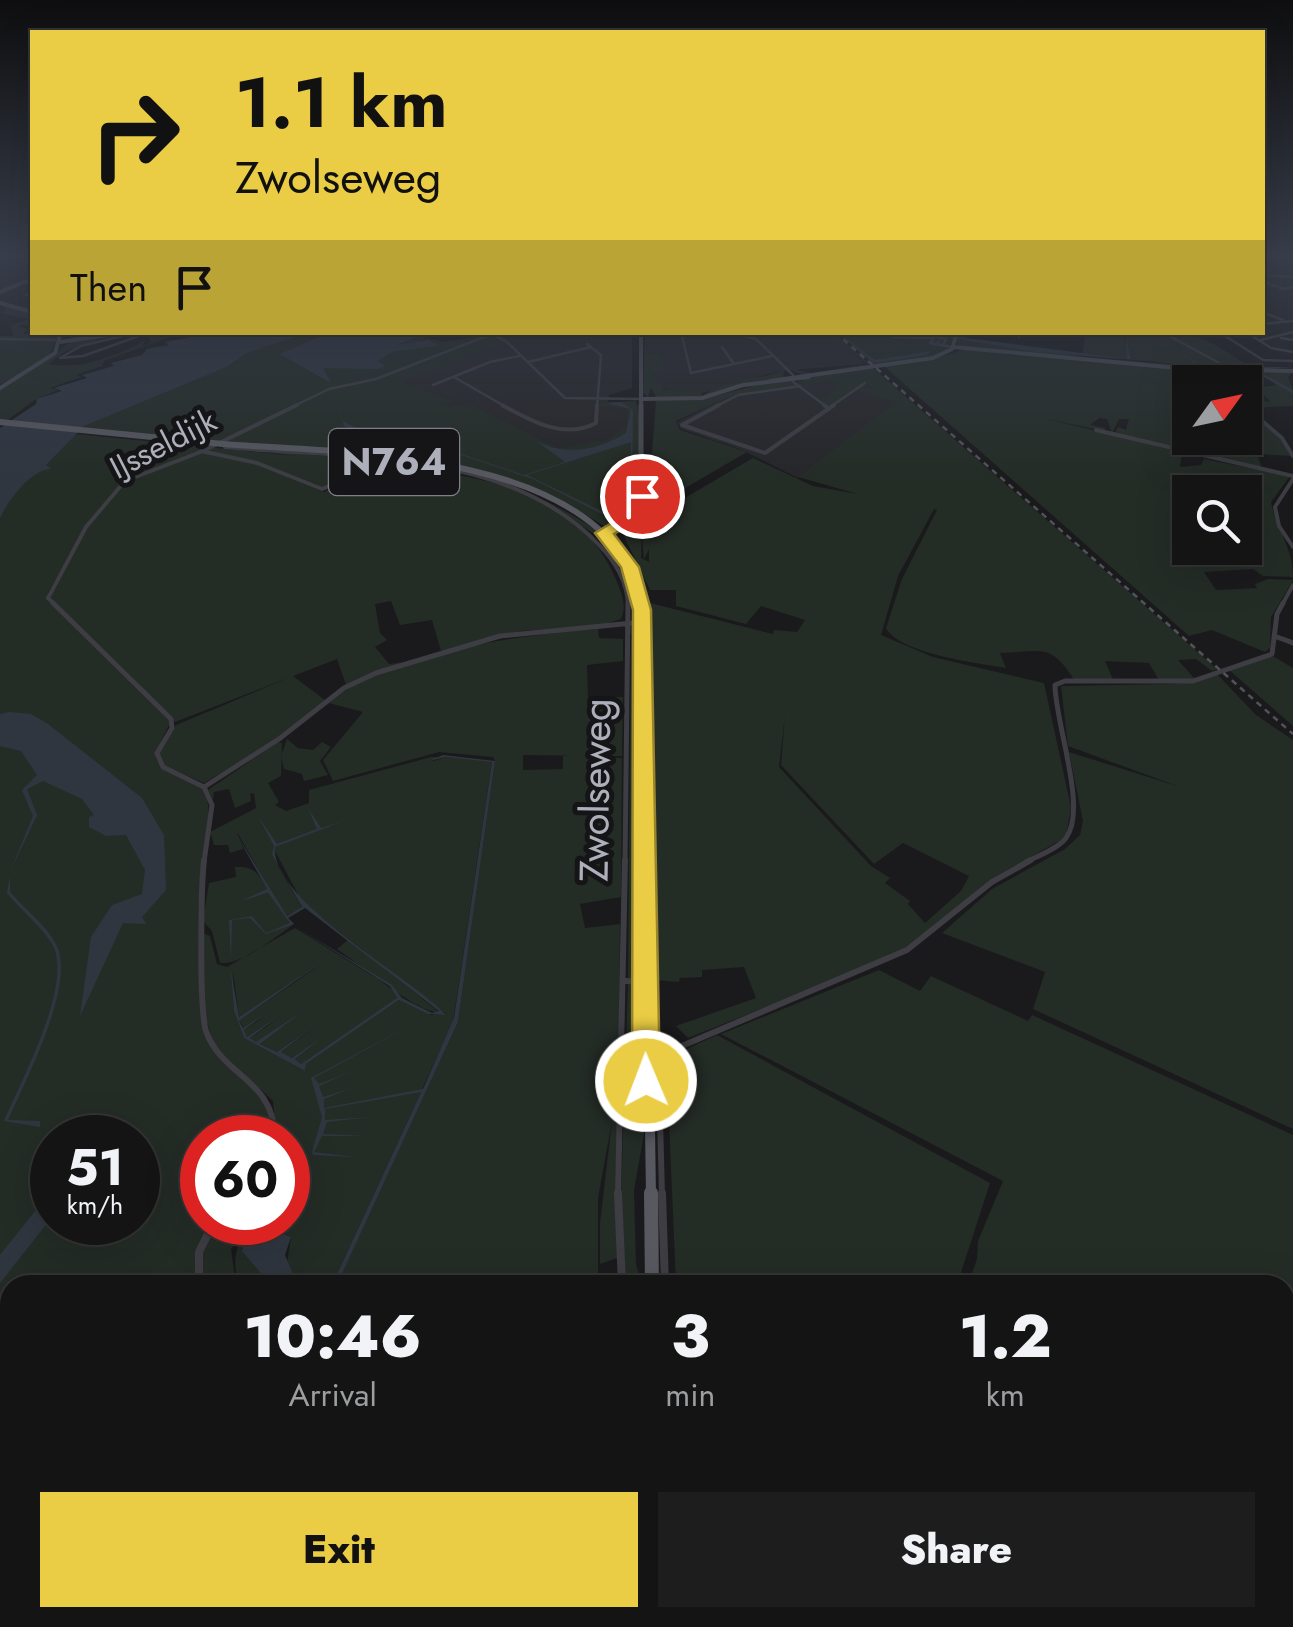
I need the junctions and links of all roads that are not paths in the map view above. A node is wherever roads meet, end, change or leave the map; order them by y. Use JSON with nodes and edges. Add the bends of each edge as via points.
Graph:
{"nodes":[{"id":1,"x":1293,"y":331,"type":"edge"},
{"id":2,"x":114,"y":335,"type":"edge"},
{"id":3,"x":489,"y":335,"type":"edge"},
{"id":4,"x":493,"y":335,"type":"edge"},
{"id":5,"x":641,"y":335,"type":"edge"},
{"id":6,"x":682,"y":335,"type":"edge"},
{"id":7,"x":741,"y":335,"type":"edge"},
{"id":8,"x":922,"y":335,"type":"edge"},
{"id":9,"x":1167,"y":335,"type":"edge"},
{"id":10,"x":1224,"y":335,"type":"edge"},
{"id":11,"x":1250,"y":335,"type":"edge"},
{"id":12,"x":894,"y":336,"type":"dead end"},
{"id":13,"x":956,"y":336,"type":"edge"},
{"id":14,"x":61,"y":338,"type":"edge"},
{"id":15,"x":98,"y":338,"type":"junction"},
{"id":16,"x":1281,"y":338,"type":"junction"},
{"id":17,"x":0,"y":339,"type":"edge"},
{"id":18,"x":1258,"y":340,"type":"junction"},
{"id":19,"x":1293,"y":340,"type":"edge"},
{"id":20,"x":945,"y":343,"type":"junction"},
{"id":21,"x":953,"y":347,"type":"junction"},
{"id":22,"x":722,"y":348,"type":"dead end"},
{"id":23,"x":1293,"y":352,"type":"edge"},
{"id":24,"x":521,"y":356,"type":"junction"},
{"id":25,"x":772,"y":356,"type":"junction"},
{"id":26,"x":1279,"y":356,"type":"dead end"},
{"id":27,"x":1284,"y":360,"type":"junction"},
{"id":28,"x":1293,"y":360,"type":"edge"},
{"id":29,"x":528,"y":362,"type":"junction"},
{"id":30,"x":734,"y":364,"type":"junction"},
{"id":31,"x":1178,"y":365,"type":"edge"},
{"id":32,"x":1221,"y":365,"type":"edge"},
{"id":33,"x":1262,"y":371,"type":"edge"},
{"id":34,"x":1293,"y":371,"type":"edge"},
{"id":35,"x":454,"y":376,"type":"junction"},
{"id":36,"x":794,"y":379,"type":"junction"},
{"id":37,"x":866,"y":384,"type":"dead end"},
{"id":38,"x":432,"y":385,"type":"dead end"},
{"id":39,"x":0,"y":388,"type":"edge"},
{"id":40,"x":641,"y":398,"type":"junction"},
{"id":41,"x":598,"y":399,"type":"junction"},
{"id":42,"x":829,"y":410,"type":"junction"},
{"id":43,"x":1262,"y":421,"type":"edge"},
{"id":44,"x":0,"y":422,"type":"edge"},
{"id":45,"x":1096,"y":430,"type":"dead end"},
{"id":46,"x":201,"y":452,"type":"junction"},
{"id":47,"x":1293,"y":456,"type":"edge"},
{"id":48,"x":1293,"y":478,"type":"edge"},
{"id":49,"x":342,"y":481,"type":"dead end"},
{"id":50,"x":598,"y":537,"type":"junction"},
{"id":51,"x":1293,"y":548,"type":"edge"},
{"id":52,"x":1293,"y":585,"type":"edge"},
{"id":53,"x":628,"y":601,"type":"junction"},
{"id":54,"x":641,"y":601,"type":"junction"},
{"id":55,"x":624,"y":620,"type":"junction"},
{"id":56,"x":642,"y":620,"type":"junction"},
{"id":57,"x":1276,"y":637,"type":"junction"},
{"id":58,"x":1293,"y":643,"type":"edge"},
{"id":59,"x":204,"y":787,"type":"junction"},
{"id":60,"x":626,"y":981,"type":"junction"},
{"id":61,"x":646,"y":982,"type":"junction"},
{"id":62,"x":276,"y":1115,"type":"edge"},
{"id":63,"x":202,"y":1245,"type":"edge"},
{"id":64,"x":199,"y":1275,"type":"edge"},
{"id":65,"x":621,"y":1275,"type":"edge"},
{"id":66,"x":652,"y":1275,"type":"edge"},
{"id":67,"x":665,"y":1275,"type":"edge"}],
"edges":[{"from":1,"to":16,"type":"street"},
{"from":2,"to":15,"type":"street"},
{"from":3,"to":46,"type":"street","name":"IJsseldijk","via":[[329,389]]},
{"from":4,"to":24,"type":"street"},
{"from":5,"to":40,"type":"street"},
{"from":6,"to":30,"type":"street","via":[[688,372]]},
{"from":7,"to":25,"type":"street","via":[[756,339]]},
{"from":8,"to":20,"type":"street"},
{"from":9,"to":32,"type":"street"},
{"from":10,"to":27,"type":"street","via":[[1263,360]]},
{"from":11,"to":18,"type":"street"},
{"from":12,"to":20,"type":"street"},
{"from":13,"to":21,"type":"street"},
{"from":14,"to":15,"type":"street"},
{"from":14,"to":17,"type":"street"},
{"from":14,"to":39,"type":"street","via":[[48,358]]},
{"from":15,"to":15,"type":"street","via":[[140,336],[60,358]]},
{"from":16,"to":18,"type":"street"},
{"from":16,"to":19,"type":"street"},
{"from":18,"to":23,"type":"street"},
{"from":20,"to":21,"type":"street"},
{"from":21,"to":31,"type":"street"},
{"from":21,"to":36,"type":"street","via":[[930,358]]},
{"from":22,"to":30,"type":"street"},
{"from":24,"to":29,"type":"street"},
{"from":24,"to":35,"type":"street"},
{"from":25,"to":30,"type":"street"},
{"from":25,"to":36,"type":"street"},
{"from":26,"to":27,"type":"street"},
{"from":27,"to":28,"type":"street"},
{"from":29,"to":41,"type":"street","via":[[564,398]]},
{"from":29,"to":41,"type":"street","via":[[589,346],[601,355]]},
{"from":33,"to":34,"type":"street"},
{"from":35,"to":38,"type":"street"},
{"from":35,"to":41,"type":"street","via":[[563,433],[594,426]]},
{"from":36,"to":40,"type":"street","via":[[702,398]]},
{"from":36,"to":42,"type":"street"},
{"from":36,"to":42,"type":"street","via":[[738,395],[682,425],[765,453]]},
{"from":37,"to":42,"type":"street"},
{"from":40,"to":41,"type":"street"},
{"from":40,"to":50,"type":"street","via":[[642,502],[627,522]]},
{"from":43,"to":47,"type":"street"},
{"from":44,"to":50,"type":"main road","number":"N764","bridge":true,"via":[[484,475],[548,496]]},
{"from":45,"to":48,"type":"street"},
{"from":46,"to":49,"type":"street","via":[[258,462],[322,489]]},
{"from":46,"to":59,"type":"street","name":"IJsseldijk","via":[[114,490],[47,596],[171,719],[172,730],[157,753],[162,768]]},
{"from":48,"to":51,"type":"street","via":[[1275,507]]},
{"from":50,"to":53,"type":"street"},
{"from":50,"to":54,"type":"main road","name":"Zwolseweg","number":"N764","via":[[630,567]]},
{"from":52,"to":57,"type":"street","via":[[1277,614]]},
{"from":53,"to":54,"type":"street"},
{"from":53,"to":55,"type":"street","name":"Zwolseweg"},
{"from":54,"to":56,"type":"main road","name":"Zwolseweg","number":"N764"},
{"from":55,"to":56,"type":"street"},
{"from":55,"to":59,"type":"street","via":[[500,636],[376,673],[344,688]]},
{"from":55,"to":60,"type":"street","name":"Zwolseweg"},
{"from":56,"to":61,"type":"main road","name":"Zwolseweg","number":"N764"},
{"from":57,"to":58,"type":"street"},
{"from":57,"to":67,"type":"street","via":[[1272,654],[1193,681],[1056,684],[1055,710],[1076,812],[1066,839],[992,882],[907,950],[670,1051],[660,1070]]},
{"from":59,"to":62,"type":"street","via":[[212,806],[202,876],[205,1028],[226,1063],[270,1098]]},
{"from":60,"to":61,"type":"street"},
{"from":60,"to":65,"type":"street","name":"Zwolseweg"},
{"from":61,"to":66,"type":"main road","name":"Zwolseweg","number":"N764"},
{"from":63,"to":64,"type":"street"}]}
